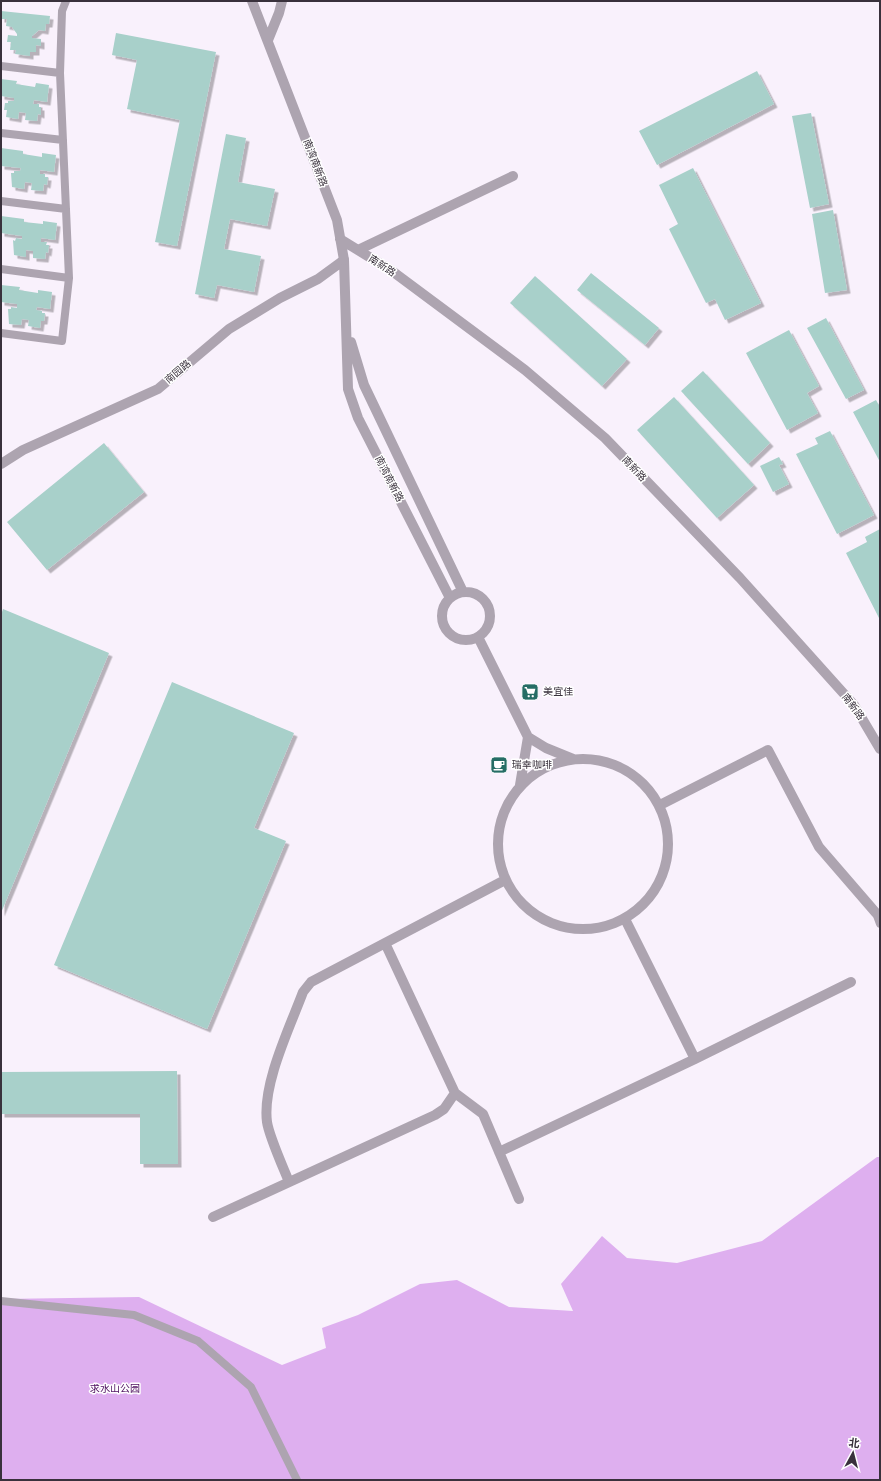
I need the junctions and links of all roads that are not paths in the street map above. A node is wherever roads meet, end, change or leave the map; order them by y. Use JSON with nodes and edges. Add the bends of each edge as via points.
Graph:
{"nodes":[{"id":1,"x":66,"y":1,"type":"edge"},
{"id":2,"x":252,"y":1,"type":"edge"},
{"id":3,"x":282,"y":1,"type":"edge"},
{"id":4,"x":268,"y":40,"type":"junction"},
{"id":5,"x":1,"y":66,"type":"edge"},
{"id":6,"x":60,"y":73,"type":"junction"},
{"id":7,"x":1,"y":133,"type":"edge"},
{"id":8,"x":63,"y":140,"type":"junction"},
{"id":9,"x":513,"y":176,"type":"dead end"},
{"id":10,"x":1,"y":201,"type":"edge"},
{"id":11,"x":66,"y":209,"type":"junction"},
{"id":12,"x":340,"y":239,"type":"junction"},
{"id":13,"x":358,"y":250,"type":"junction"},
{"id":14,"x":344,"y":260,"type":"junction"},
{"id":15,"x":1,"y":269,"type":"edge"},
{"id":16,"x":70,"y":278,"type":"junction"},
{"id":17,"x":347,"y":331,"type":"junction"},
{"id":18,"x":1,"y":333,"type":"edge"},
{"id":19,"x":1,"y":464,"type":"edge"},
{"id":20,"x":463,"y":592,"type":"junction"},
{"id":21,"x":450,"y":598,"type":"junction"},
{"id":22,"x":478,"y":637,"type":"junction"},
{"id":23,"x":528,"y":738,"type":"junction"},
{"id":24,"x":880,"y":749,"type":"edge"},
{"id":25,"x":574,"y":759,"type":"junction"},
{"id":26,"x":520,"y":785,"type":"junction"},
{"id":27,"x":660,"y":805,"type":"junction"},
{"id":28,"x":506,"y":880,"type":"junction"},
{"id":29,"x":876,"y":913,"type":"joint"},
{"id":30,"x":625,"y":919,"type":"junction"},
{"id":31,"x":880,"y":924,"type":"edge"},
{"id":32,"x":385,"y":943,"type":"junction"},
{"id":33,"x":851,"y":982,"type":"dead end"},
{"id":34,"x":695,"y":1059,"type":"junction"},
{"id":35,"x":455,"y":1093,"type":"junction"},
{"id":36,"x":499,"y":1152,"type":"junction"},
{"id":37,"x":289,"y":1182,"type":"junction"},
{"id":38,"x":519,"y":1198,"type":"dead end"},
{"id":39,"x":213,"y":1217,"type":"dead end"},
{"id":40,"x":1,"y":1301,"type":"edge"},
{"id":41,"x":297,"y":1480,"type":"edge"}],
"edges":[{"from":1,"to":6,"type":"lane","via":[[62,11]]},
{"from":2,"to":4,"type":"street","name":"南湾南新路"},
{"from":3,"to":4,"type":"street"},
{"from":4,"to":12,"type":"street","name":"南湾南新路","via":[[337,220]]},
{"from":5,"to":6,"type":"lane"},
{"from":6,"to":8,"type":"lane"},
{"from":7,"to":8,"type":"lane"},
{"from":8,"to":11,"type":"lane"},
{"from":9,"to":13,"type":"street"},
{"from":10,"to":11,"type":"lane"},
{"from":11,"to":16,"type":"lane"},
{"from":12,"to":13,"type":"street","name":"南新路"},
{"from":12,"to":14,"type":"street","name":"南湾南新路"},
{"from":13,"to":24,"type":"street","name":"南新路","via":[[392,271],[525,370],[604,438],[740,578],[854,705]]},
{"from":14,"to":17,"type":"street","name":"南湾南新路"},
{"from":14,"to":19,"type":"street","name":"南园路","via":[[318,279],[280,298],[229,329],[158,389],[23,450]]},
{"from":15,"to":16,"type":"lane"},
{"from":16,"to":18,"type":"lane","via":[[62,341]]},
{"from":17,"to":20,"type":"street","name":"南湾南新路","via":[[364,385]]},
{"from":17,"to":21,"type":"street","name":"南湾南新路","via":[[348,389],[358,418]]},
{"from":20,"to":21,"type":"street"},
{"from":20,"to":22,"type":"street","via":[[477,595],[488,606],[490,620],[484,632]]},
{"from":21,"to":22,"type":"street","via":[[442,611],[443,625],[448,633],[462,640]]},
{"from":22,"to":23,"type":"street"},
{"from":23,"to":25,"type":"street"},
{"from":23,"to":26,"type":"street"},
{"from":25,"to":26,"type":"street","via":[[544,768]]},
{"from":25,"to":27,"type":"street","via":[[596,759],[621,767],[644,784]]},
{"from":26,"to":28,"type":"street","via":[[504,809],[498,830],[498,854]]},
{"from":27,"to":29,"type":"street","via":[[768,750],[818,847]]},
{"from":27,"to":30,"type":"street","via":[[668,833],[669,848],[664,870],[656,889],[646,902]]},
{"from":28,"to":30,"type":"street","via":[[514,895],[528,910],[554,924],[580,929],[594,928]]},
{"from":28,"to":32,"type":"street"},
{"from":29,"to":31,"type":"lane"},
{"from":30,"to":34,"type":"street"},
{"from":32,"to":35,"type":"street"},
{"from":32,"to":37,"type":"street","via":[[311,982],[303,992],[267,1099],[267,1122]]},
{"from":33,"to":34,"type":"street"},
{"from":34,"to":36,"type":"street"},
{"from":35,"to":36,"type":"street","via":[[483,1114]]},
{"from":35,"to":37,"type":"street","via":[[444,1109],[436,1115]]},
{"from":36,"to":38,"type":"street"},
{"from":37,"to":39,"type":"street"},
{"from":40,"to":41,"type":"lane","via":[[134,1314],[198,1341],[251,1387]]}]}
